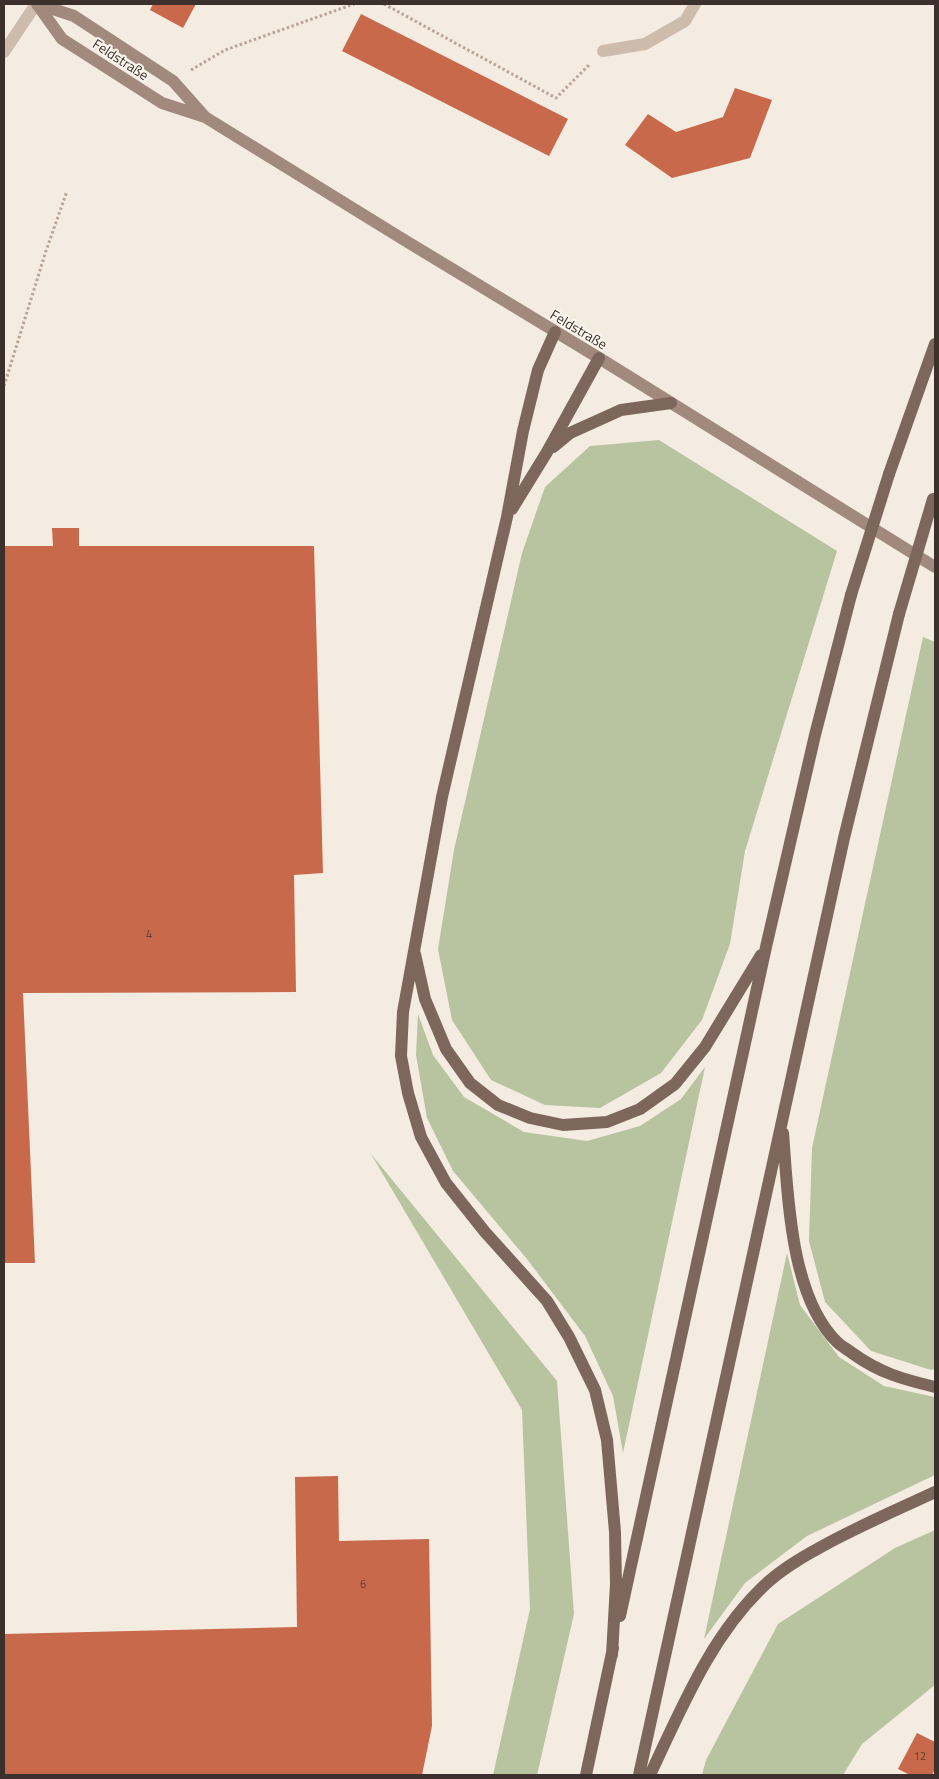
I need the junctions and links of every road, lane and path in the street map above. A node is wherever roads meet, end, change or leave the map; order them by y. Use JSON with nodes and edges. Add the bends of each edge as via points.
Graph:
{"nodes":[{"id":1,"x":37,"y":4,"type":"edge"},
{"id":2,"x":354,"y":4,"type":"edge"},
{"id":3,"x":384,"y":4,"type":"edge"},
{"id":4,"x":695,"y":4,"type":"edge"},
{"id":5,"x":603,"y":50,"type":"joint"},
{"id":6,"x":4,"y":52,"type":"edge"},
{"id":7,"x":173,"y":81,"type":"junction"},
{"id":8,"x":205,"y":117,"type":"junction"},
{"id":9,"x":67,"y":191,"type":"dead end"},
{"id":10,"x":555,"y":332,"type":"junction"},
{"id":11,"x":935,"y":344,"type":"edge"},
{"id":12,"x":599,"y":358,"type":"junction"},
{"id":13,"x":4,"y":386,"type":"edge"},
{"id":14,"x":671,"y":403,"type":"junction"},
{"id":15,"x":548,"y":452,"type":"junction"},
{"id":16,"x":934,"y":495,"type":"edge"},
{"id":17,"x":507,"y":517,"type":"junction"},
{"id":18,"x":935,"y":568,"type":"edge"},
{"id":19,"x":414,"y":946,"type":"junction"},
{"id":20,"x":766,"y":947,"type":"junction"},
{"id":21,"x":782,"y":1117,"type":"junction"},
{"id":22,"x":935,"y":1387,"type":"edge"},
{"id":23,"x":935,"y":1492,"type":"edge"},
{"id":24,"x":612,"y":1655,"type":"junction"},
{"id":25,"x":586,"y":1775,"type":"edge"},
{"id":26,"x":639,"y":1775,"type":"edge"},
{"id":27,"x":650,"y":1775,"type":"edge"}],
"edges":[{"from":1,"to":6,"type":"street"},
{"from":1,"to":7,"type":"main road","name":"Feldstraße","via":[[74,16]]},
{"from":1,"to":8,"type":"main road","name":"Feldstraße","via":[[62,39],[162,103]]},
{"from":2,"to":7,"type":"path","via":[[225,50]]},
{"from":3,"to":5,"type":"path","via":[[556,98]]},
{"from":4,"to":5,"type":"street","via":[[685,21],[645,44]]},
{"from":7,"to":8,"type":"main road","name":"Feldstraße"},
{"from":8,"to":10,"type":"main road","name":"Feldstraße"},
{"from":9,"to":13,"type":"path"},
{"from":10,"to":12,"type":"main road","name":"Feldstraße"},
{"from":10,"to":17,"type":"main road","via":[[538,370]]},
{"from":11,"to":20,"type":"main road","bridge":true,"via":[[851,595]]},
{"from":12,"to":14,"type":"main road","name":"Feldstraße"},
{"from":12,"to":15,"type":"main road"},
{"from":14,"to":15,"type":"main road","via":[[621,410],[570,434]]},
{"from":14,"to":18,"type":"main road","name":"Feldstraße"},
{"from":15,"to":17,"type":"main road"},
{"from":16,"to":21,"type":"main road","bridge":true,"via":[[899,614],[844,838]]},
{"from":17,"to":19,"type":"main road","via":[[442,797]]},
{"from":19,"to":20,"type":"main road","via":[[425,999],[446,1049],[470,1083],[498,1105],[530,1118],[563,1125],[608,1122],[640,1109],[675,1084],[705,1047]]},
{"from":19,"to":24,"type":"main road","via":[[403,1012],[401,1056],[421,1137],[446,1183],[547,1301],[595,1390],[607,1440],[615,1532]]},
{"from":20,"to":24,"type":"main road"},
{"from":21,"to":22,"type":"main road","via":[[791,1220],[801,1278],[818,1318],[837,1342],[868,1365],[897,1378]]},
{"from":21,"to":26,"type":"main road"},
{"from":23,"to":27,"type":"main road","via":[[804,1556],[769,1581],[740,1612],[720,1640],[689,1692]]},
{"from":24,"to":25,"type":"main road"}]}
